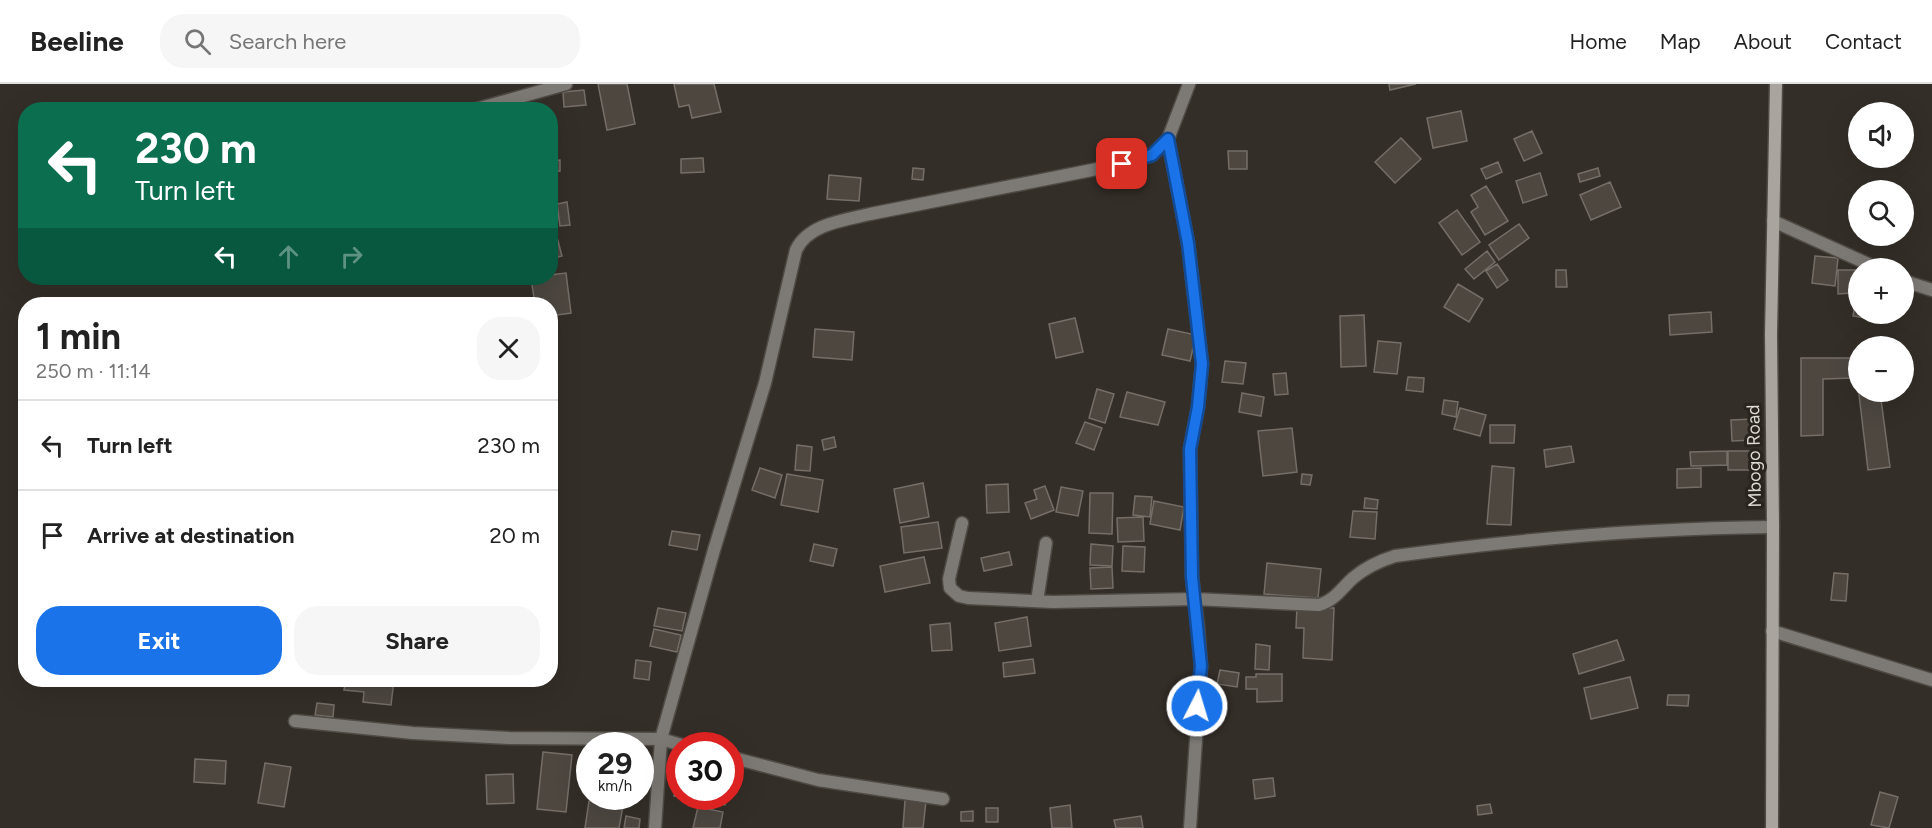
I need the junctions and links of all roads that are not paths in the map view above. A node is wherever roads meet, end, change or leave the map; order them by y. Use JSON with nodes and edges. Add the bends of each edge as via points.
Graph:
{"nodes":[{"id":1,"x":567,"y":84,"type":"edge"},
{"id":2,"x":1189,"y":84,"type":"edge"},
{"id":3,"x":1776,"y":84,"type":"edge"},
{"id":4,"x":502,"y":102,"type":"edge"},
{"id":5,"x":1168,"y":139,"type":"junction"},
{"id":6,"x":1773,"y":221,"type":"junction"},
{"id":7,"x":1855,"y":258,"type":"edge"},
{"id":8,"x":1914,"y":284,"type":"edge"},
{"id":9,"x":1932,"y":290,"type":"edge"},
{"id":10,"x":962,"y":523,"type":"dead end"},
{"id":11,"x":1773,"y":527,"type":"junction"},
{"id":12,"x":1046,"y":543,"type":"dead end"},
{"id":13,"x":1195,"y":599,"type":"junction"},
{"id":14,"x":1037,"y":601,"type":"junction"},
{"id":15,"x":1772,"y":631,"type":"junction"},
{"id":16,"x":1932,"y":680,"type":"edge"},
{"id":17,"x":295,"y":721,"type":"dead end"},
{"id":18,"x":661,"y":739,"type":"junction"},
{"id":19,"x":666,"y":740,"type":"edge"},
{"id":20,"x":744,"y":761,"type":"edge"},
{"id":21,"x":944,"y":799,"type":"dead end"},
{"id":22,"x":655,"y":828,"type":"edge"},
{"id":23,"x":1190,"y":828,"type":"edge"},
{"id":24,"x":1772,"y":828,"type":"edge"}],
"edges":[{"from":1,"to":4,"type":"street"},
{"from":2,"to":5,"type":"street"},
{"from":3,"to":6,"type":"main road","name":"Mbogo Road"},
{"from":5,"to":13,"type":"street","via":[[1188,243],[1202,364],[1190,449]]},
{"from":5,"to":18,"type":"street","via":[[1152,155],[1122,164],[870,214],[830,224],[800,240],[765,383]]},
{"from":6,"to":7,"type":"street"},
{"from":6,"to":11,"type":"main road","name":"Mbogo Road"},
{"from":8,"to":9,"type":"street"},
{"from":10,"to":14,"type":"street","via":[[950,588],[968,598]]},
{"from":11,"to":13,"type":"street","via":[[1688,528],[1545,538],[1395,556],[1372,564],[1327,603],[1319,605]]},
{"from":11,"to":15,"type":"main road","name":"Mbogo Road"},
{"from":12,"to":14,"type":"street"},
{"from":13,"to":14,"type":"street"},
{"from":13,"to":23,"type":"street","via":[[1201,666]]},
{"from":15,"to":16,"type":"street"},
{"from":15,"to":24,"type":"main road","name":"Mbogo Road"},
{"from":17,"to":18,"type":"street","via":[[413,734]]},
{"from":18,"to":19,"type":"street"},
{"from":18,"to":22,"type":"street"},
{"from":20,"to":21,"type":"street","via":[[818,780]]}]}
